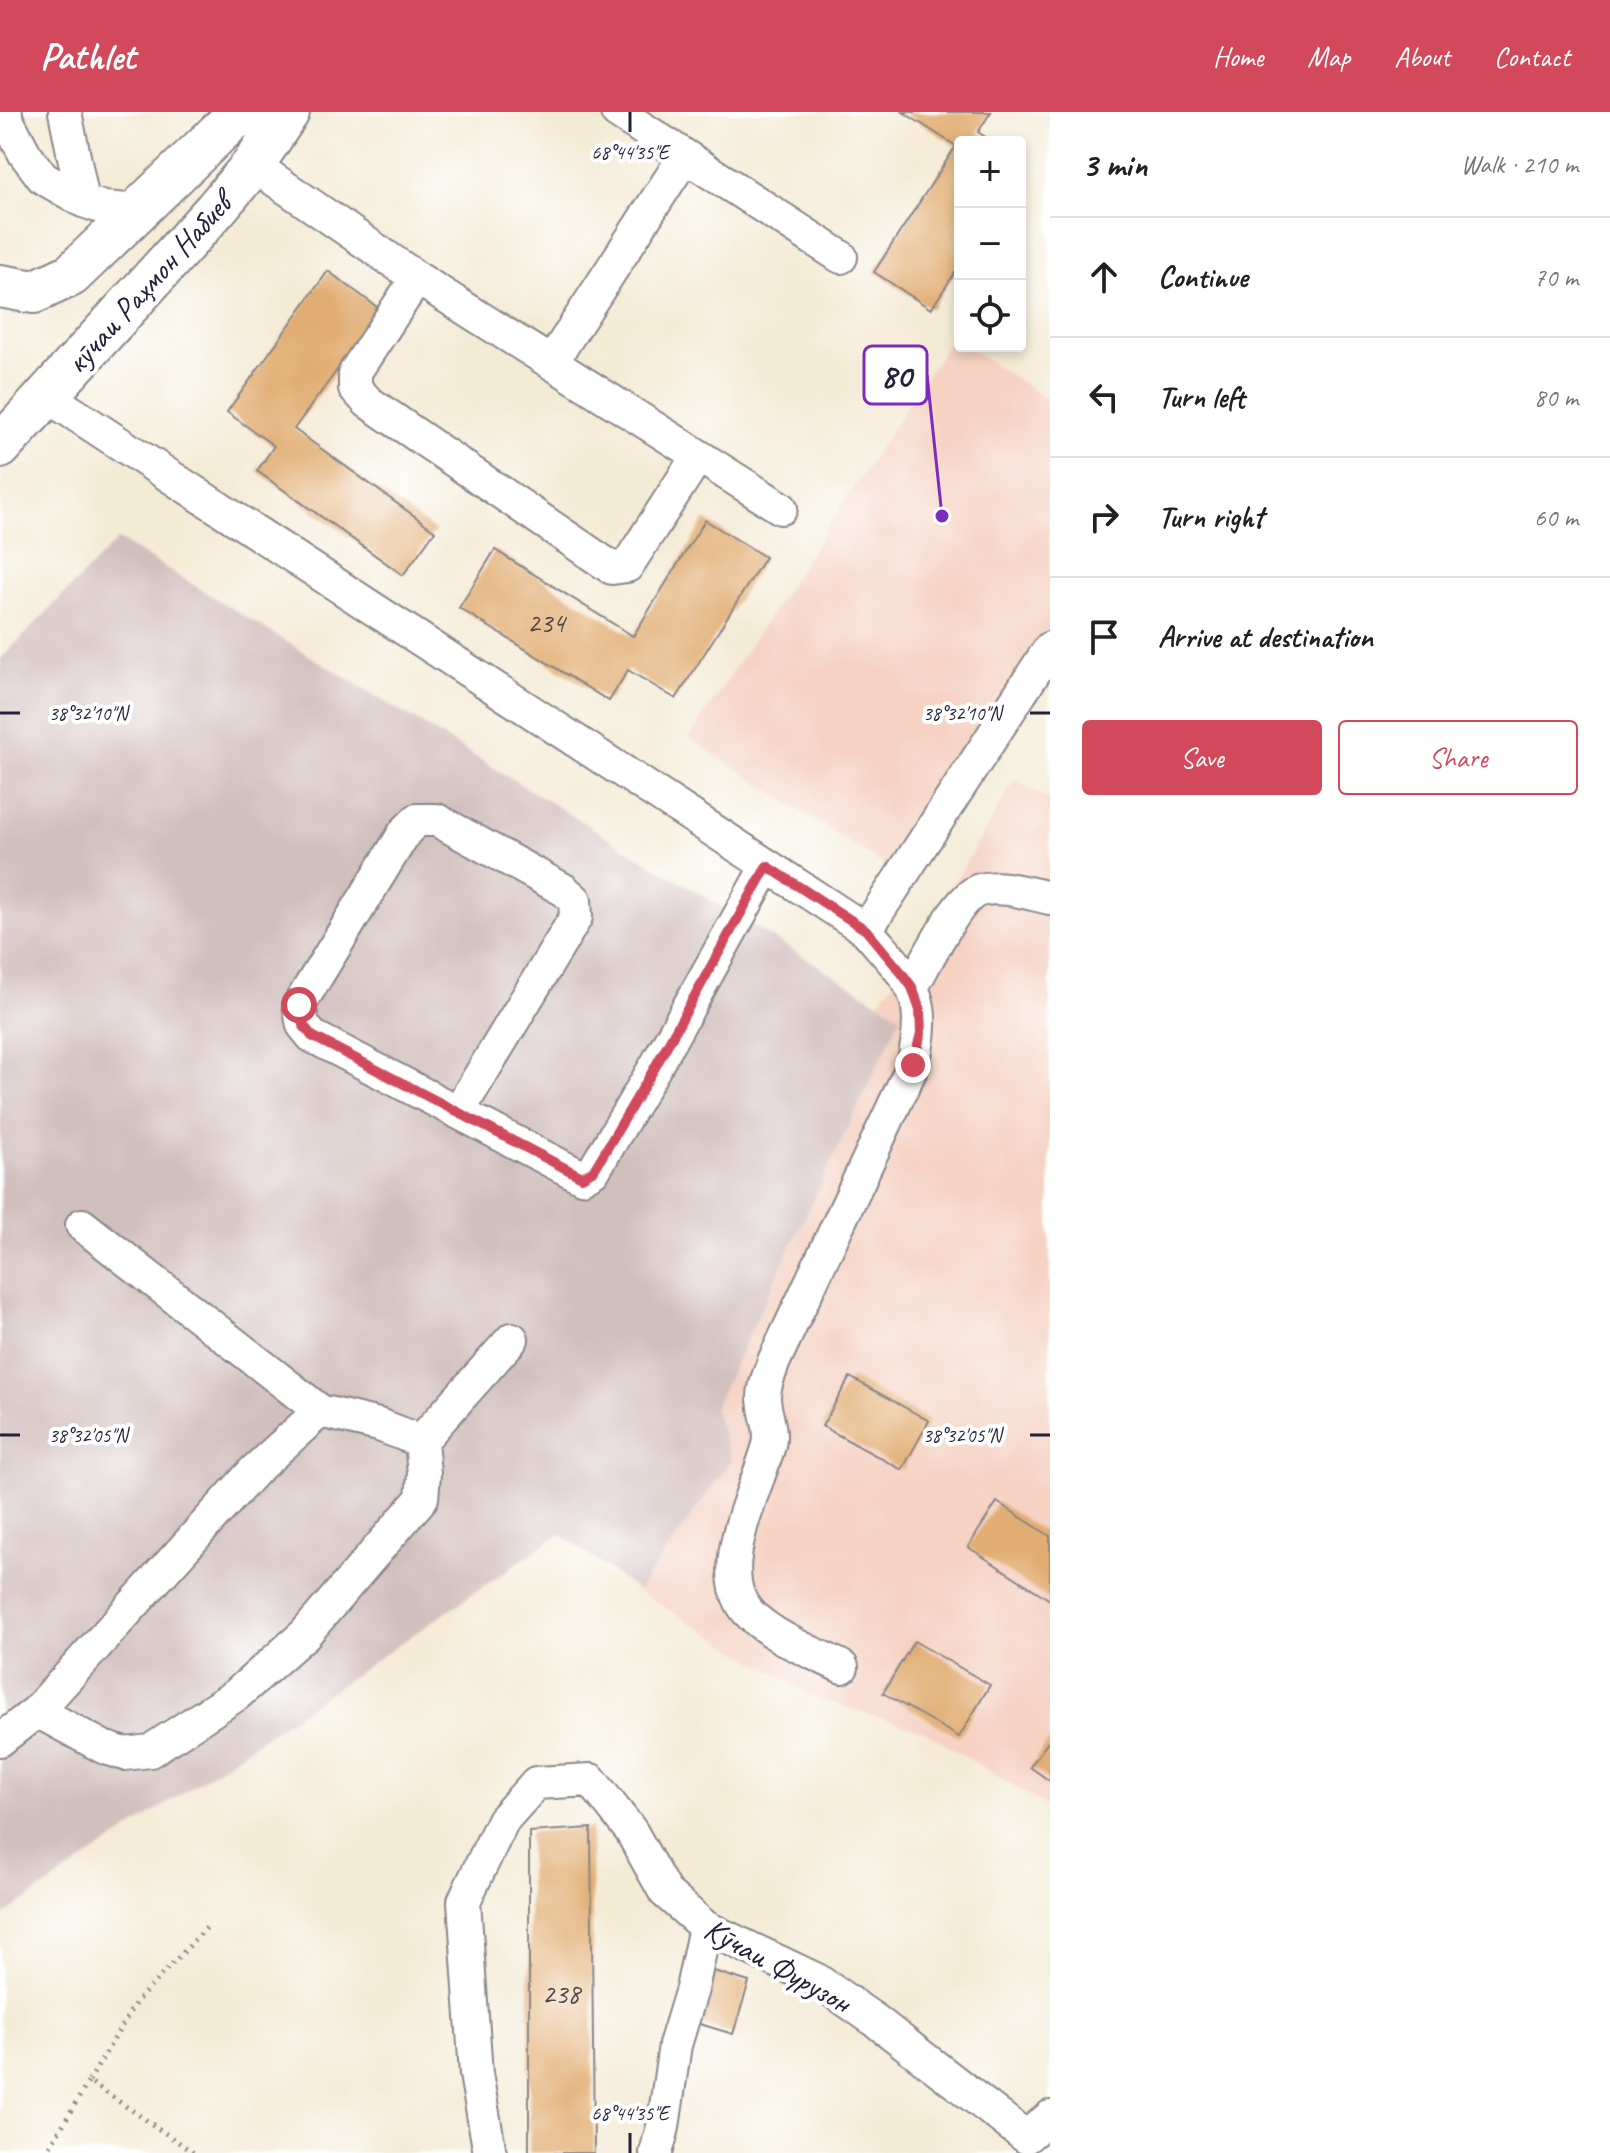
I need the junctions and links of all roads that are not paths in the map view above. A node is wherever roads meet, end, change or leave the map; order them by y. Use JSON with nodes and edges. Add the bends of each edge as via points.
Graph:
{"nodes":[{"id":1,"x":6,"y":112,"type":"edge"},
{"id":2,"x":65,"y":112,"type":"edge"},
{"id":3,"x":245,"y":112,"type":"edge"},
{"id":4,"x":288,"y":112,"type":"edge"},
{"id":5,"x":617,"y":112,"type":"edge"},
{"id":6,"x":685,"y":156,"type":"junction"},
{"id":7,"x":253,"y":165,"type":"junction"},
{"id":8,"x":83,"y":201,"type":"junction"},
{"id":9,"x":140,"y":211,"type":"junction"},
{"id":10,"x":841,"y":257,"type":"dead end"},
{"id":11,"x":417,"y":278,"type":"junction"},
{"id":12,"x":0,"y":286,"type":"edge"},
{"id":13,"x":551,"y":363,"type":"junction"},
{"id":14,"x":47,"y":396,"type":"junction"},
{"id":15,"x":0,"y":447,"type":"edge"},
{"id":16,"x":698,"y":456,"type":"junction"},
{"id":17,"x":781,"y":508,"type":"dead end"},
{"id":18,"x":1050,"y":648,"type":"edge"},
{"id":19,"x":767,"y":866,"type":"junction"},
{"id":20,"x":1050,"y":898,"type":"edge"},
{"id":21,"x":866,"y":930,"type":"junction"},
{"id":22,"x":906,"y":979,"type":"junction"},
{"id":23,"x":458,"y":1112,"type":"junction"},
{"id":24,"x":82,"y":1225,"type":"dead end"},
{"id":25,"x":512,"y":1339,"type":"dead end"},
{"id":26,"x":320,"y":1411,"type":"junction"},
{"id":27,"x":421,"y":1441,"type":"junction"},
{"id":28,"x":842,"y":1667,"type":"dead end"},
{"id":29,"x":37,"y":1711,"type":"junction"},
{"id":30,"x":0,"y":1740,"type":"edge"},
{"id":31,"x":705,"y":1927,"type":"junction"},
{"id":32,"x":1031,"y":2136,"type":"edge"},
{"id":33,"x":490,"y":2153,"type":"edge"},
{"id":34,"x":656,"y":2153,"type":"edge"}],
"edges":[{"from":1,"to":8,"type":"street","via":[[43,178]]},
{"from":2,"to":8,"type":"street"},
{"from":3,"to":9,"type":"main road"},
{"from":4,"to":7,"type":"main road","name":"кӯчаи Раҳмон Набиев"},
{"from":5,"to":6,"type":"street"},
{"from":6,"to":10,"type":"street"},
{"from":6,"to":13,"type":"street"},
{"from":7,"to":11,"type":"street"},
{"from":7,"to":14,"type":"main road","name":"кӯчаи Раҳмон Набиев"},
{"from":8,"to":9,"type":"street"},
{"from":9,"to":12,"type":"main road","via":[[71,275],[34,292]]},
{"from":11,"to":13,"type":"street"},
{"from":11,"to":16,"type":"street","via":[[355,372],[355,388],[368,402],[612,568],[627,566]]},
{"from":13,"to":16,"type":"street"},
{"from":14,"to":15,"type":"main road","name":"кӯчаи Раҳмон Набиев"},
{"from":14,"to":19,"type":"street"},
{"from":16,"to":17,"type":"street"},
{"from":18,"to":21,"type":"street"},
{"from":19,"to":21,"type":"street"},
{"from":19,"to":23,"type":"street","via":[[594,1170],[582,1177]]},
{"from":20,"to":22,"type":"street","via":[[979,890],[963,901]]},
{"from":21,"to":22,"type":"street"},
{"from":22,"to":28,"type":"street","via":[[921,1018],[913,1065],[774,1361],[764,1398],[771,1436],[736,1548],[735,1578],[741,1603],[751,1615]]},
{"from":23,"to":23,"type":"street","via":[[312,1036],[303,1025],[299,1005],[417,820],[437,820],[575,900],[576,917]]},
{"from":24,"to":26,"type":"street"},
{"from":25,"to":27,"type":"street"},
{"from":26,"to":27,"type":"street"},
{"from":26,"to":29,"type":"street","via":[[254,1471]]},
{"from":27,"to":29,"type":"street","via":[[422,1498],[305,1634],[236,1695],[150,1751],[125,1754]]},
{"from":29,"to":30,"type":"street"},
{"from":31,"to":32,"type":"street","name":"Кӯчаи Фурузон","via":[[817,1980]]},
{"from":31,"to":33,"type":"street","name":"Кӯчаи Фурузон","via":[[665,1892],[631,1831],[591,1780],[536,1783],[503,1820],[464,1901],[476,2074]]},
{"from":31,"to":34,"type":"street","via":[[675,2045]]}]}
